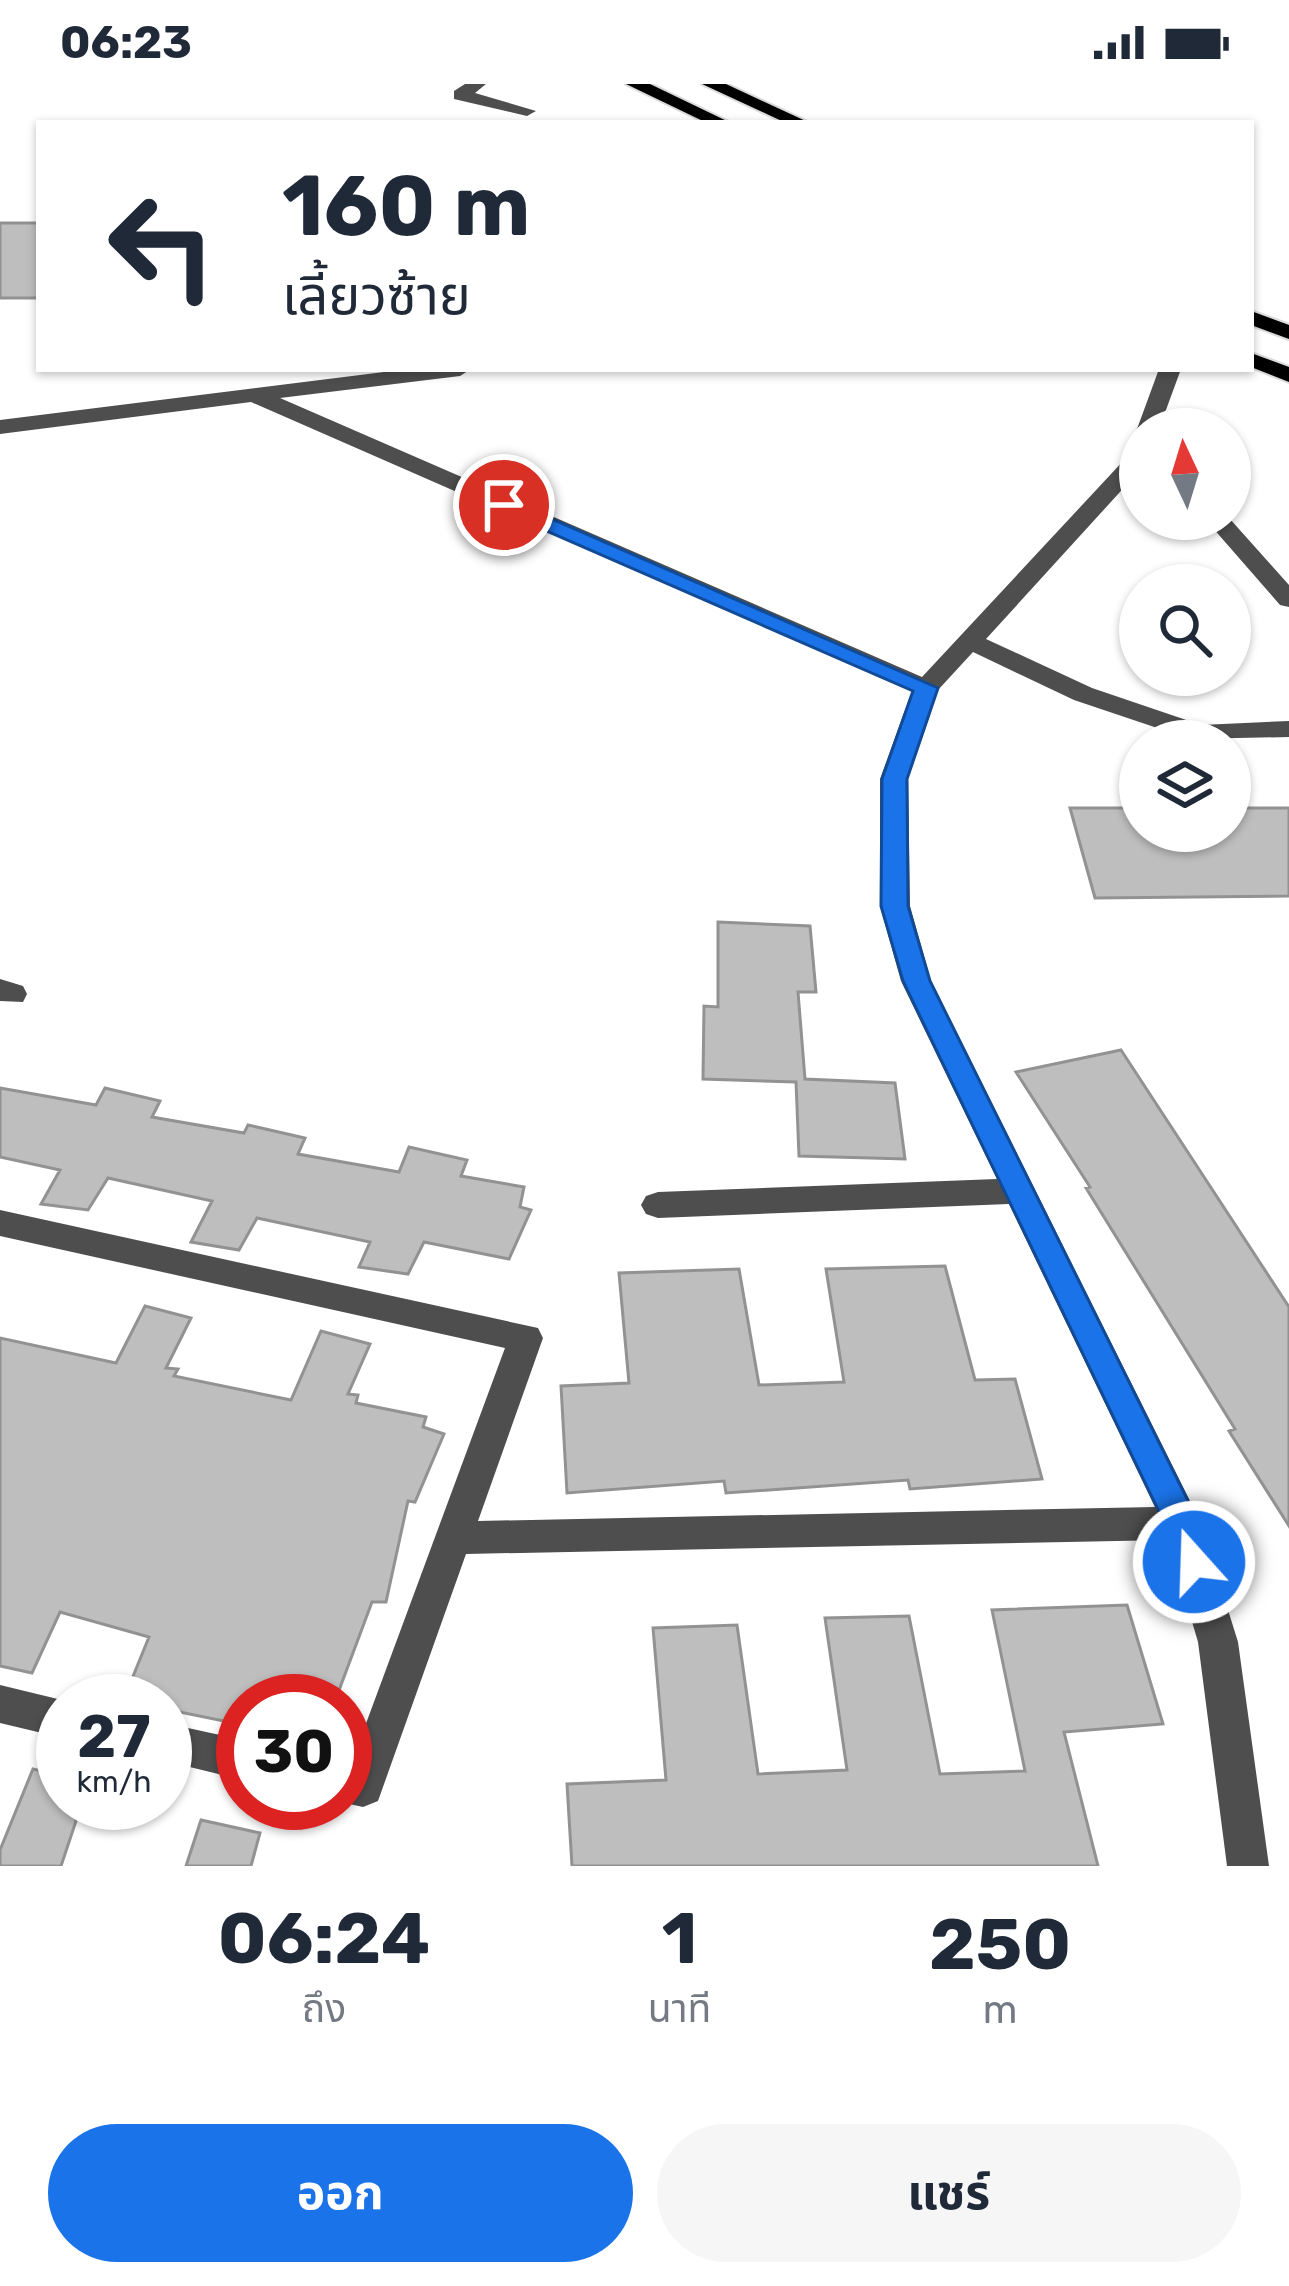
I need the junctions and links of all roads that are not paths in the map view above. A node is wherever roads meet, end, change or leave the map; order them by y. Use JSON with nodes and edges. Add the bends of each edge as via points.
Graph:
{"nodes":[{"id":1,"x":477,"y":84,"type":"edge"},
{"id":2,"x":634,"y":84,"type":"edge"},
{"id":3,"x":711,"y":84,"type":"edge"},
{"id":4,"x":527,"y":111,"type":"dead end"},
{"id":5,"x":715,"y":120,"type":"edge"},
{"id":6,"x":794,"y":120,"type":"edge"},
{"id":7,"x":1254,"y":318,"type":"edge"},
{"id":8,"x":1289,"y":333,"type":"edge"},
{"id":9,"x":1254,"y":360,"type":"edge"},
{"id":10,"x":435,"y":372,"type":"edge"},
{"id":11,"x":1169,"y":372,"type":"edge"},
{"id":12,"x":1289,"y":375,"type":"edge"},
{"id":13,"x":251,"y":394,"type":"junction"},
{"id":14,"x":1156,"y":408,"type":"edge"},
{"id":15,"x":0,"y":427,"type":"edge"},
{"id":16,"x":1119,"y":481,"type":"edge"},
{"id":17,"x":1236,"y":540,"type":"edge"},
{"id":18,"x":1289,"y":600,"type":"edge"},
{"id":19,"x":970,"y":640,"type":"junction"},
{"id":20,"x":926,"y":688,"type":"junction"},
{"id":21,"x":1289,"y":729,"type":"edge"},
{"id":22,"x":1020,"y":1191,"type":"junction"},
{"id":23,"x":658,"y":1205,"type":"dead end"},
{"id":24,"x":0,"y":1222,"type":"edge"},
{"id":25,"x":1182,"y":1523,"type":"junction"},
{"id":26,"x":453,"y":1538,"type":"junction"},
{"id":27,"x":0,"y":1704,"type":"edge"},
{"id":28,"x":36,"y":1713,"type":"edge"},
{"id":29,"x":372,"y":1762,"type":"edge"},
{"id":30,"x":1248,"y":1866,"type":"edge"}],
"edges":[{"from":1,"to":4,"type":"street","via":[[460,95]]},
{"from":2,"to":5,"type":"main road"},
{"from":3,"to":6,"type":"main road"},
{"from":7,"to":8,"type":"main road"},
{"from":9,"to":12,"type":"main road"},
{"from":10,"to":13,"type":"street"},
{"from":11,"to":14,"type":"street"},
{"from":13,"to":15,"type":"street"},
{"from":13,"to":20,"type":"street"},
{"from":16,"to":19,"type":"street"},
{"from":17,"to":18,"type":"street"},
{"from":19,"to":20,"type":"street"},
{"from":19,"to":21,"type":"street","via":[[1083,694],[1199,733]]},
{"from":20,"to":22,"type":"street","via":[[894,779],[895,906],[916,981]]},
{"from":22,"to":23,"type":"street"},
{"from":22,"to":25,"type":"street"},
{"from":24,"to":26,"type":"street","via":[[526,1338]]},
{"from":25,"to":26,"type":"street"},
{"from":25,"to":30,"type":"street","via":[[1218,1642]]},
{"from":26,"to":29,"type":"street"},
{"from":27,"to":28,"type":"street"}]}
